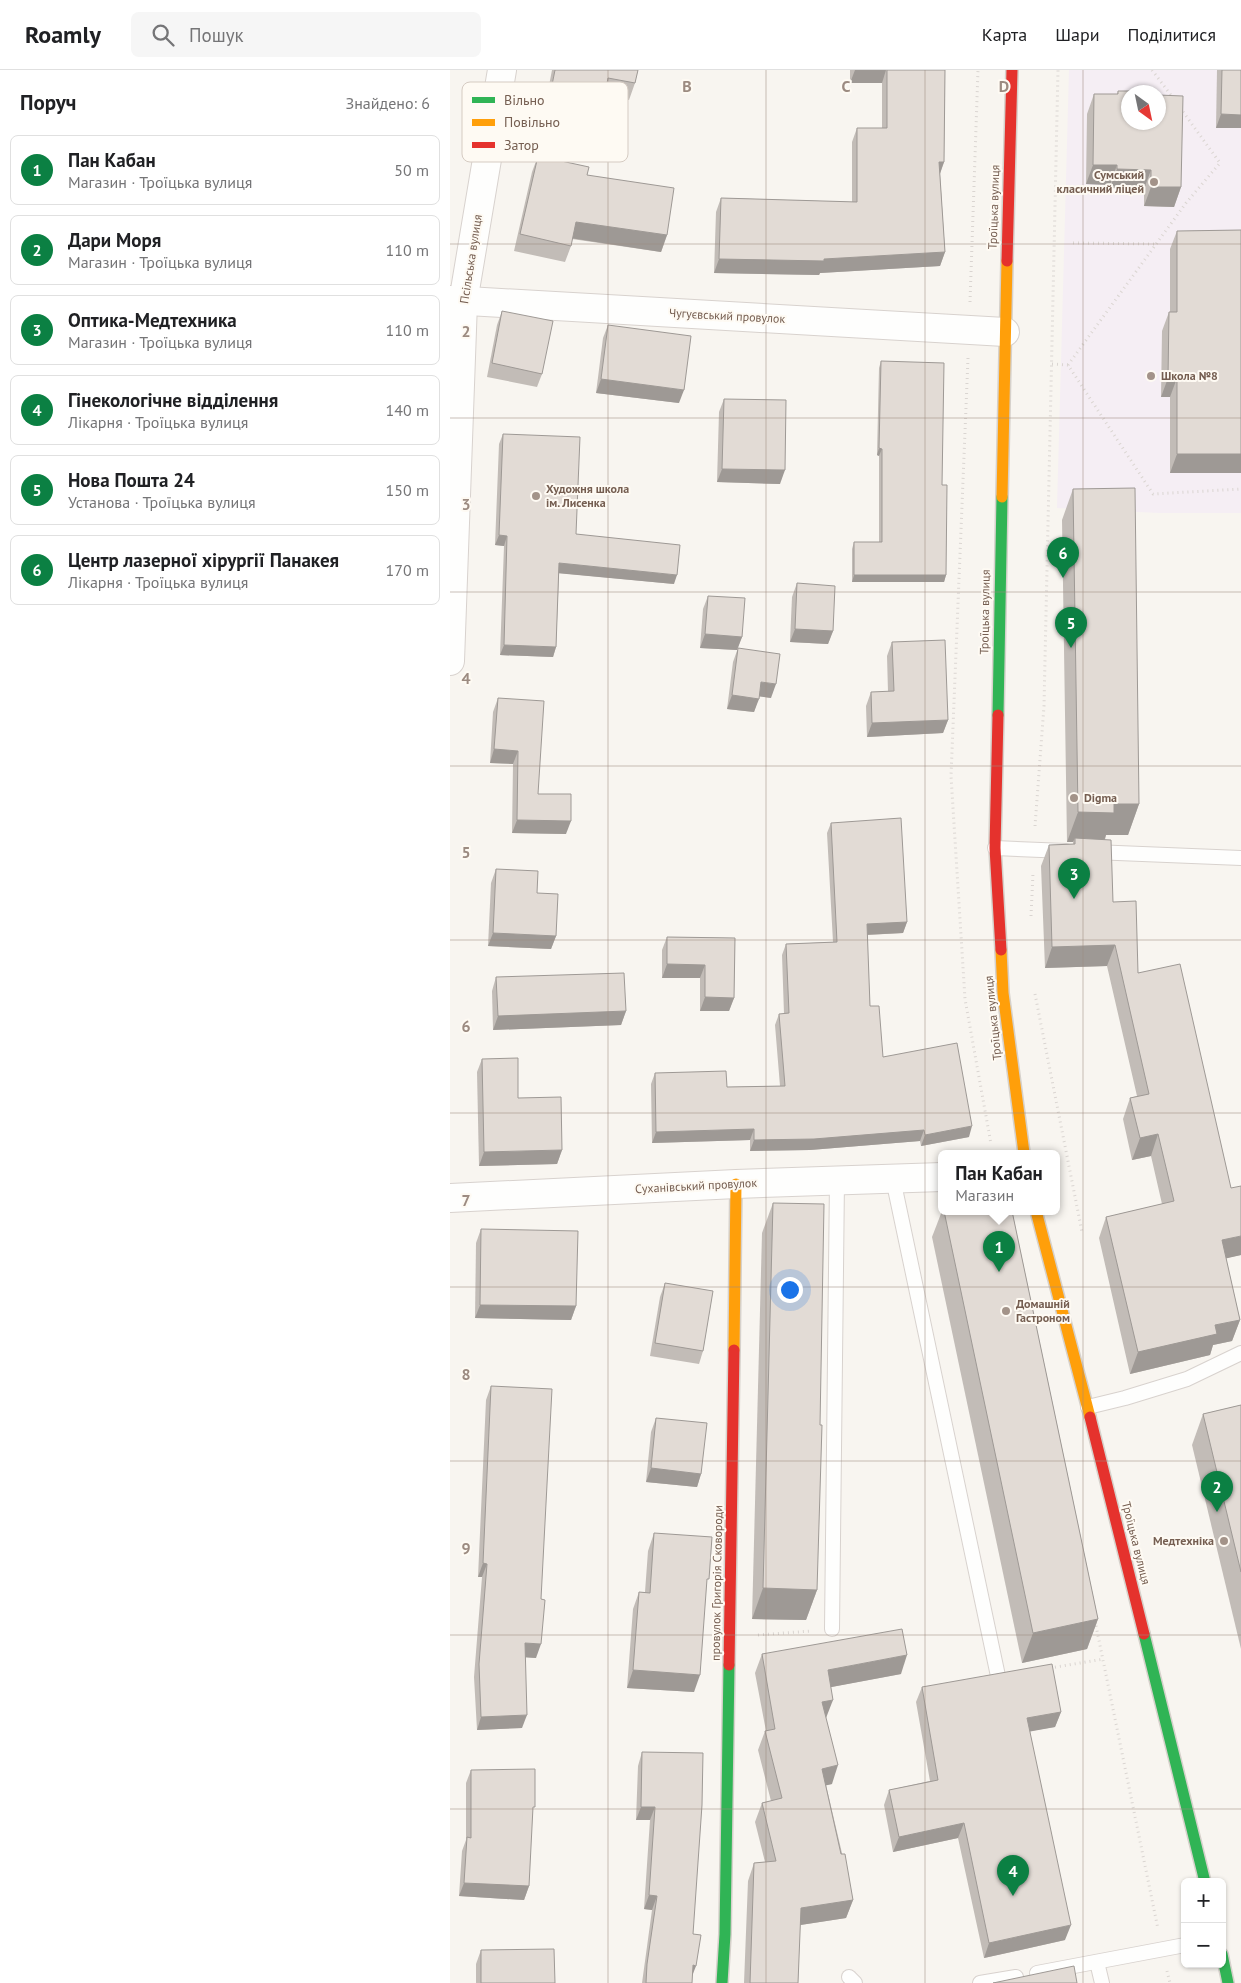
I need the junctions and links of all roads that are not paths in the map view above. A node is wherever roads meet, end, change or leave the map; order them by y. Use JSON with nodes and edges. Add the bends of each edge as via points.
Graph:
{"nodes":[{"id":1,"x":1012,"y":70,"type":"edge"},
{"id":2,"x":484,"y":162,"type":"edge"},
{"id":3,"x":457,"y":301,"type":"edge"},
{"id":4,"x":1004,"y":332,"type":"junction"},
{"id":5,"x":450,"y":661,"type":"edge"},
{"id":6,"x":995,"y":848,"type":"junction"},
{"id":7,"x":1241,"y":858,"type":"edge"},
{"id":8,"x":1024,"y":1150,"type":"edge"},
{"id":9,"x":938,"y":1177,"type":"edge"},
{"id":10,"x":893,"y":1179,"type":"junction"},
{"id":11,"x":838,"y":1180,"type":"junction"},
{"id":12,"x":736,"y":1184,"type":"junction"},
{"id":13,"x":450,"y":1198,"type":"edge"},
{"id":14,"x":1037,"y":1215,"type":"edge"},
{"id":15,"x":1241,"y":1353,"type":"edge"},
{"id":16,"x":1088,"y":1407,"type":"junction"},
{"id":17,"x":832,"y":1629,"type":"road end"},
{"id":18,"x":998,"y":1676,"type":"edge"},
{"id":19,"x":1204,"y":1878,"type":"edge"},
{"id":20,"x":1181,"y":1946,"type":"edge"},
{"id":21,"x":1098,"y":1962,"type":"junction"},
{"id":22,"x":1036,"y":1973,"type":"edge"},
{"id":23,"x":1016,"y":1977,"type":"edge"},
{"id":24,"x":722,"y":1983,"type":"edge"},
{"id":25,"x":980,"y":1983,"type":"edge"},
{"id":26,"x":1102,"y":1983,"type":"edge"}],
"edges":[{"from":1,"to":4,"type":"main road","name":"Троїцька вулиця"},
{"from":2,"to":3,"type":"street","name":"Псільська вулиця"},
{"from":3,"to":4,"type":"street","name":"Чугуєвський провулок"},
{"from":3,"to":5,"type":"street","name":"Псільська вулиця"},
{"from":4,"to":6,"type":"main road","name":"Троїцька вулиця"},
{"from":6,"to":7,"type":"lane"},
{"from":6,"to":8,"type":"main road","name":"Троїцька вулиця","via":[[1003,993]]},
{"from":9,"to":10,"type":"street","name":"Суханівський провулок"},
{"from":10,"to":11,"type":"street","name":"Суханівський провулок"},
{"from":10,"to":18,"type":"lane"},
{"from":11,"to":12,"type":"street","name":"Суханівський провулок"},
{"from":11,"to":17,"type":"lane"},
{"from":12,"to":13,"type":"street","name":"Суханівський провулок"},
{"from":12,"to":24,"type":"main road","name":"провулок Григорія Сковороди"},
{"from":14,"to":16,"type":"main road","name":"Троїцька вулиця"},
{"from":15,"to":16,"type":"lane","via":[[1187,1379]]},
{"from":16,"to":19,"type":"main road","name":"Троїцька вулиця"},
{"from":20,"to":21,"type":"lane"},
{"from":21,"to":22,"type":"lane"},
{"from":21,"to":26,"type":"lane"},
{"from":23,"to":25,"type":"lane"}]}
